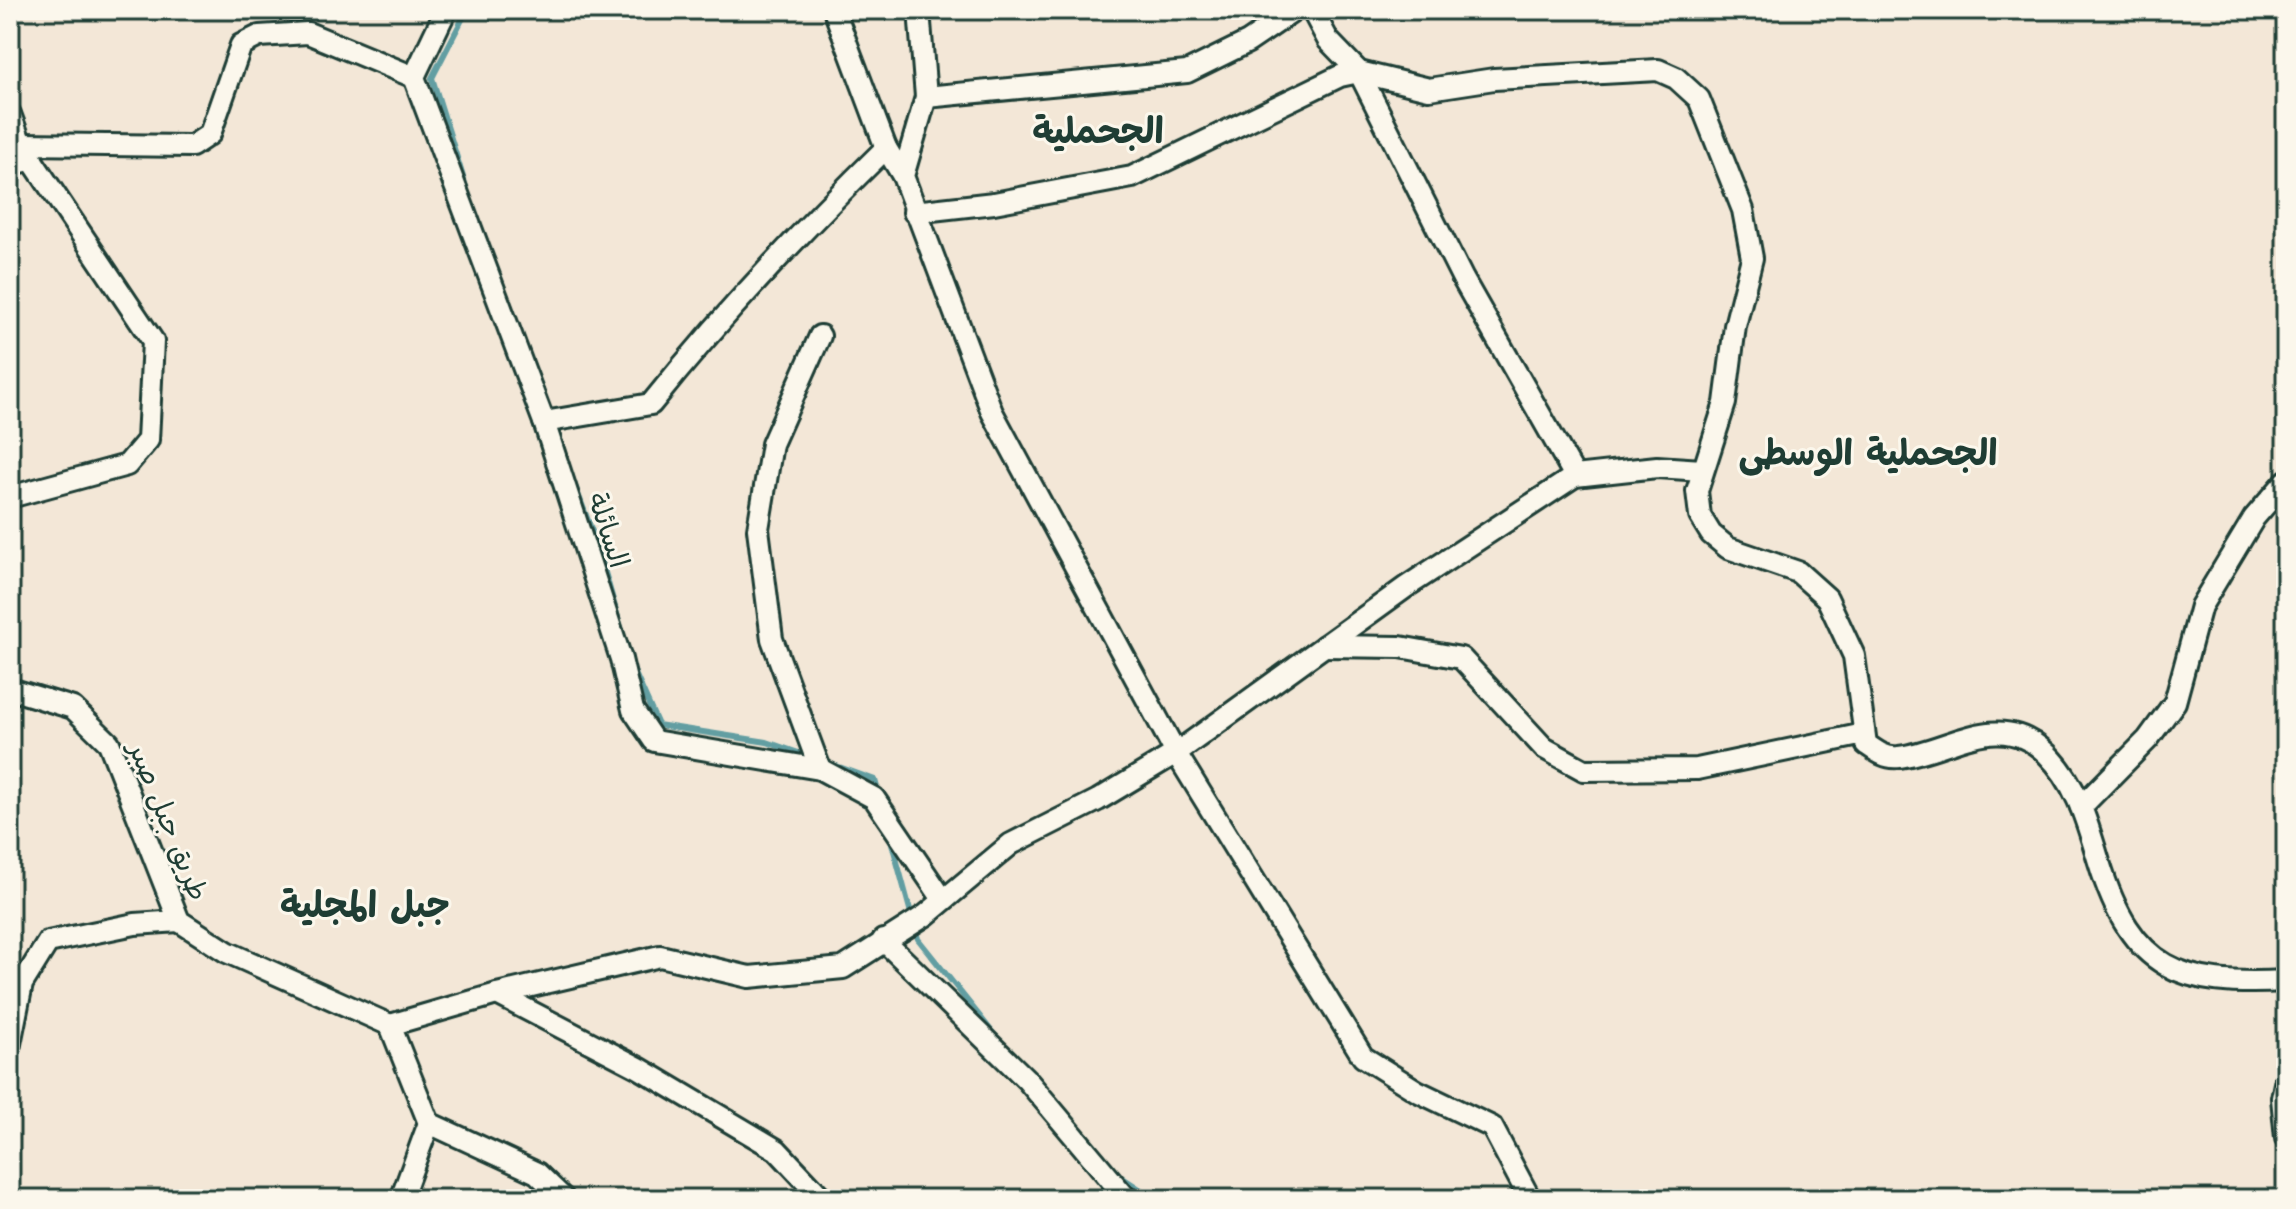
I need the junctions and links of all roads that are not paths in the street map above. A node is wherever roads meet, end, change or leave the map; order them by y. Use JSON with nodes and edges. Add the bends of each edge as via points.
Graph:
{"nodes":[{"id":1,"x":446,"y":10,"type":"edge"},
{"id":2,"x":834,"y":10,"type":"edge"},
{"id":3,"x":919,"y":10,"type":"edge"},
{"id":4,"x":1295,"y":10,"type":"edge"},
{"id":5,"x":1312,"y":10,"type":"edge"},
{"id":6,"x":1359,"y":72,"type":"junction"},
{"id":7,"x":414,"y":77,"type":"junction"},
{"id":8,"x":926,"y":97,"type":"junction"},
{"id":9,"x":10,"y":114,"type":"edge"},
{"id":10,"x":886,"y":148,"type":"junction"},
{"id":11,"x":27,"y":152,"type":"junction"},
{"id":12,"x":10,"y":165,"type":"edge"},
{"id":13,"x":903,"y":176,"type":"junction"},
{"id":14,"x":914,"y":212,"type":"junction"},
{"id":15,"x":820,"y":336,"type":"dead end"},
{"id":16,"x":544,"y":422,"type":"junction"},
{"id":17,"x":1702,"y":470,"type":"junction"},
{"id":18,"x":1575,"y":476,"type":"junction"},
{"id":19,"x":2286,"y":481,"type":"edge"},
{"id":20,"x":10,"y":497,"type":"edge"},
{"id":21,"x":1324,"y":646,"type":"junction"},
{"id":22,"x":10,"y":689,"type":"edge"},
{"id":23,"x":1864,"y":734,"type":"junction"},
{"id":24,"x":1176,"y":753,"type":"junction"},
{"id":25,"x":820,"y":769,"type":"junction"},
{"id":26,"x":2081,"y":807,"type":"junction"},
{"id":27,"x":942,"y":898,"type":"junction"},
{"id":28,"x":179,"y":921,"type":"junction"},
{"id":29,"x":883,"y":940,"type":"junction"},
{"id":30,"x":2286,"y":981,"type":"edge"},
{"id":31,"x":497,"y":994,"type":"junction"},
{"id":32,"x":390,"y":1025,"type":"junction"},
{"id":33,"x":10,"y":1044,"type":"edge"},
{"id":34,"x":2286,"y":1079,"type":"edge"},
{"id":35,"x":429,"y":1123,"type":"junction"},
{"id":36,"x":2286,"y":1138,"type":"edge"},
{"id":37,"x":401,"y":1199,"type":"edge"},
{"id":38,"x":564,"y":1199,"type":"edge"},
{"id":39,"x":823,"y":1199,"type":"edge"},
{"id":40,"x":1127,"y":1199,"type":"edge"},
{"id":41,"x":1530,"y":1199,"type":"edge"}],
"edges":[{"from":1,"to":7,"type":"street"},
{"from":2,"to":10,"type":"street"},
{"from":3,"to":8,"type":"street"},
{"from":4,"to":8,"type":"street","via":[[1248,42],[1187,72]]},
{"from":5,"to":6,"type":"street","via":[[1328,40]]},
{"from":6,"to":14,"type":"street","via":[[1340,76],[1132,177]]},
{"from":6,"to":17,"type":"street","via":[[1429,89],[1494,79],[1658,70],[1699,99],[1743,210],[1752,258],[1735,326],[1725,403]]},
{"from":6,"to":18,"type":"street","via":[[1463,279]]},
{"from":7,"to":11,"type":"street","via":[[308,33],[259,36],[241,45],[210,134],[192,146]]},
{"from":7,"to":16,"type":"street","name":"السائلة"},
{"from":8,"to":13,"type":"street"},
{"from":9,"to":11,"type":"street"},
{"from":10,"to":13,"type":"street"},
{"from":10,"to":16,"type":"street","via":[[740,296],[651,404]]},
{"from":11,"to":12,"type":"street"},
{"from":11,"to":20,"type":"street","via":[[153,341],[148,440],[127,465]]},
{"from":13,"to":14,"type":"street"},
{"from":14,"to":24,"type":"street","via":[[992,412]]},
{"from":15,"to":25,"type":"street","via":[[772,444],[758,529],[772,639]]},
{"from":16,"to":25,"type":"street","name":"السائلة","via":[[633,710],[654,741]]},
{"from":17,"to":18,"type":"street","via":[[1657,467]]},
{"from":17,"to":23,"type":"street","via":[[1697,491],[1700,516],[1711,534],[1728,548],[1798,572],[1827,598],[1854,656]]},
{"from":18,"to":21,"type":"street"},
{"from":19,"to":26,"type":"street","via":[[2254,518],[2201,606],[2175,702],[2148,739]]},
{"from":21,"to":23,"type":"street","via":[[1400,647],[1461,658],[1544,748],[1584,770],[1697,769]]},
{"from":21,"to":24,"type":"street"},
{"from":22,"to":28,"type":"street","name":"طريق جبل صبر","via":[[73,708],[109,743]]},
{"from":23,"to":26,"type":"street","via":[[1866,744],[1897,758],[1950,740],[2012,733],[2048,755],[2075,788]]},
{"from":24,"to":27,"type":"street","via":[[1011,844]]},
{"from":24,"to":41,"type":"street","via":[[1363,1057],[1417,1091],[1492,1127]]},
{"from":25,"to":27,"type":"street","name":"السائلة","via":[[874,798]]},
{"from":26,"to":30,"type":"street","via":[[2119,910],[2134,938],[2165,968],[2198,979]]},
{"from":27,"to":29,"type":"street","via":[[926,915]]},
{"from":28,"to":32,"type":"street","name":"طريق جبل صبر","via":[[227,952]]},
{"from":28,"to":33,"type":"street","via":[[135,924],[48,942],[22,984]]},
{"from":29,"to":31,"type":"street","via":[[843,968],[749,977],[660,956]]},
{"from":29,"to":40,"type":"street","via":[[1027,1080]]},
{"from":31,"to":32,"type":"street"},
{"from":31,"to":39,"type":"street","via":[[639,1068],[777,1150]]},
{"from":32,"to":35,"type":"street"},
{"from":34,"to":36,"type":"street"},
{"from":35,"to":37,"type":"street"},
{"from":35,"to":38,"type":"street","via":[[537,1173]]}]}
